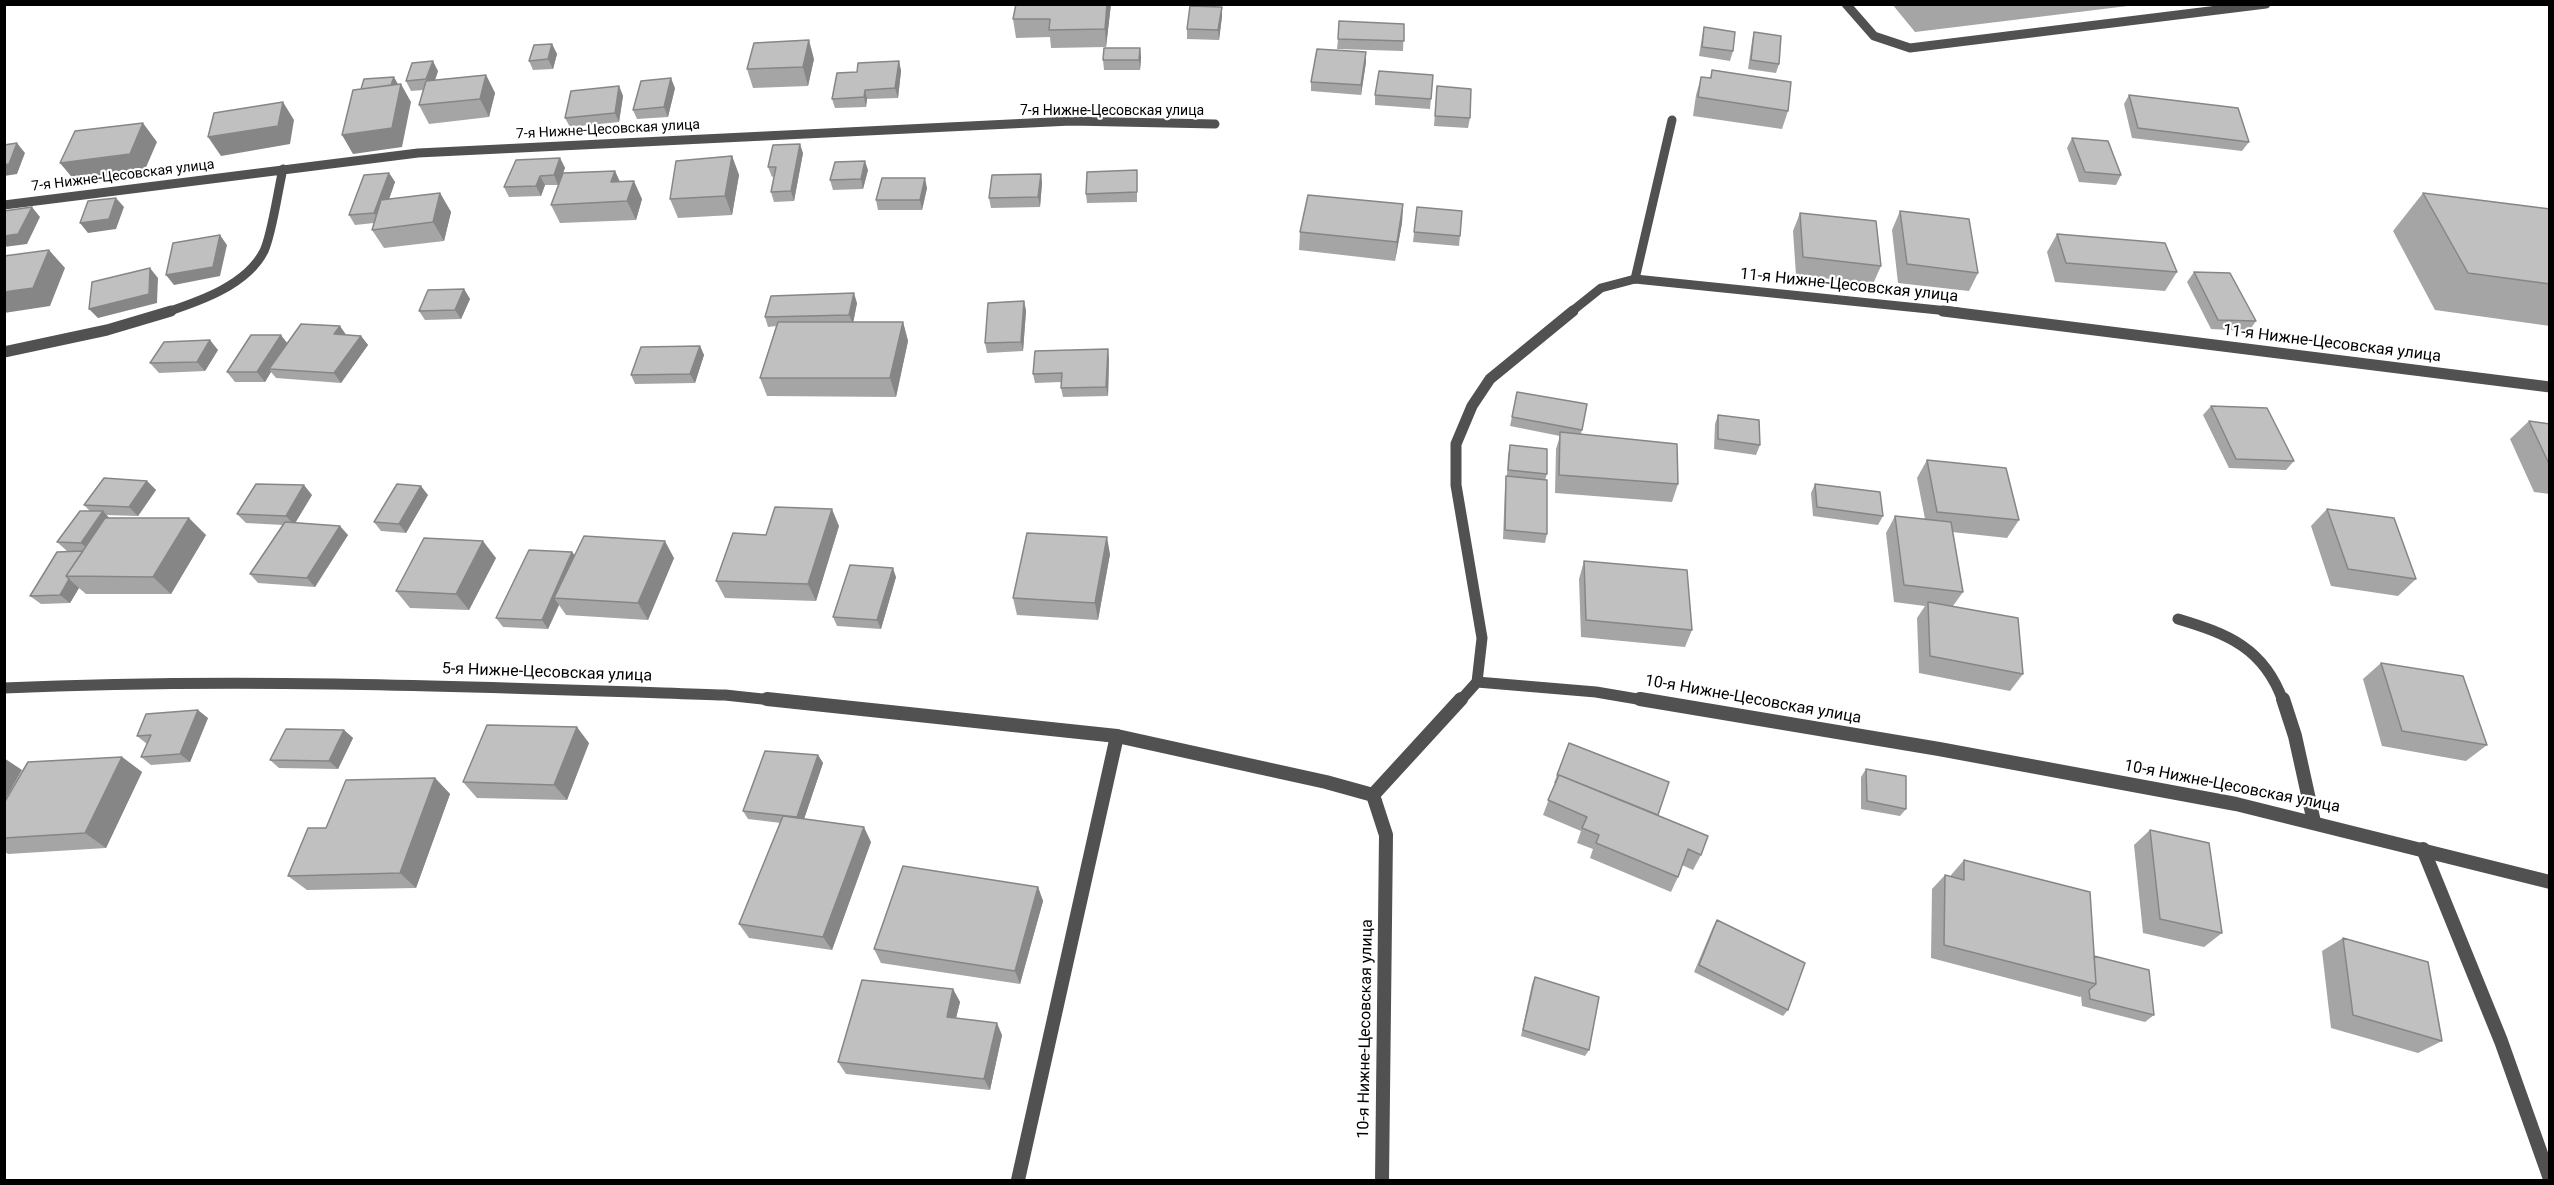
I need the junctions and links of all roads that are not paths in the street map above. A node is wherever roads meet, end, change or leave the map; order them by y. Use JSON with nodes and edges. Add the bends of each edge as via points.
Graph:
{"nodes":[{"id":1,"x":1846,"y":4,"type":"edge"},
{"id":2,"x":2266,"y":4,"type":"edge"},
{"id":3,"x":2255,"y":5,"type":"edge"},
{"id":4,"x":1672,"y":120,"type":"dead end"},
{"id":5,"x":1215,"y":124,"type":"dead end"},
{"id":6,"x":283,"y":169,"type":"junction"},
{"id":7,"x":4,"y":205,"type":"edge"},
{"id":8,"x":1635,"y":279,"type":"junction"},
{"id":9,"x":4,"y":352,"type":"edge"},
{"id":10,"x":2550,"y":387,"type":"edge"},
{"id":11,"x":2178,"y":619,"type":"dead end"},
{"id":12,"x":1477,"y":682,"type":"junction"},
{"id":13,"x":4,"y":688,"type":"edge"},
{"id":14,"x":1117,"y":736,"type":"junction"},
{"id":15,"x":1373,"y":795,"type":"junction"},
{"id":16,"x":2314,"y":822,"type":"junction"},
{"id":17,"x":2423,"y":849,"type":"junction"},
{"id":18,"x":2550,"y":882,"type":"edge"},
{"id":19,"x":2550,"y":1179,"type":"edge"},
{"id":20,"x":1018,"y":1180,"type":"edge"},
{"id":21,"x":1382,"y":1180,"type":"edge"}],
"edges":[{"from":1,"to":3,"type":"street","via":[[1874,36],[1910,48]]},
{"from":2,"to":3,"type":"street"},
{"from":4,"to":8,"type":"street"},
{"from":5,"to":6,"type":"street","name":"7-я Нижне-Цесовская улица","via":[[1071,121],[418,153]]},
{"from":6,"to":7,"type":"street","name":"7-я Нижне-Цесовская улица"},
{"from":6,"to":9,"type":"street","via":[[264,251],[258,263],[238,280],[209,296],[158,315]]},
{"from":8,"to":10,"type":"street","name":"11-я Нижне-Цесовская улица","via":[[2024,319]]},
{"from":8,"to":12,"type":"street","name":"11-я Нижне-Цесовская улица","via":[[1601,288],[1490,379],[1472,406],[1456,444],[1456,485],[1482,638]]},
{"from":11,"to":16,"type":"street","via":[[2218,632],[2261,660],[2283,699]]},
{"from":12,"to":15,"type":"street"},
{"from":12,"to":16,"type":"street","name":"10-я Нижне-Цесовская улица","via":[[1596,692],[1791,724],[2236,804]]},
{"from":13,"to":14,"type":"street","name":"5-я Нижне-Цесовская улица","via":[[111,682],[369,683],[725,695]]},
{"from":14,"to":15,"type":"street","name":"5-я Нижне-Цесовская улица"},
{"from":14,"to":20,"type":"street"},
{"from":15,"to":21,"type":"street","name":"10-я Нижне-Цесовская улица","via":[[1386,835]]},
{"from":16,"to":17,"type":"street","name":"10-я Нижне-Цесовская улица"},
{"from":17,"to":18,"type":"street","name":"10-я Нижне-Цесовская улица"},
{"from":17,"to":19,"type":"street","via":[[2501,1041]]}]}
